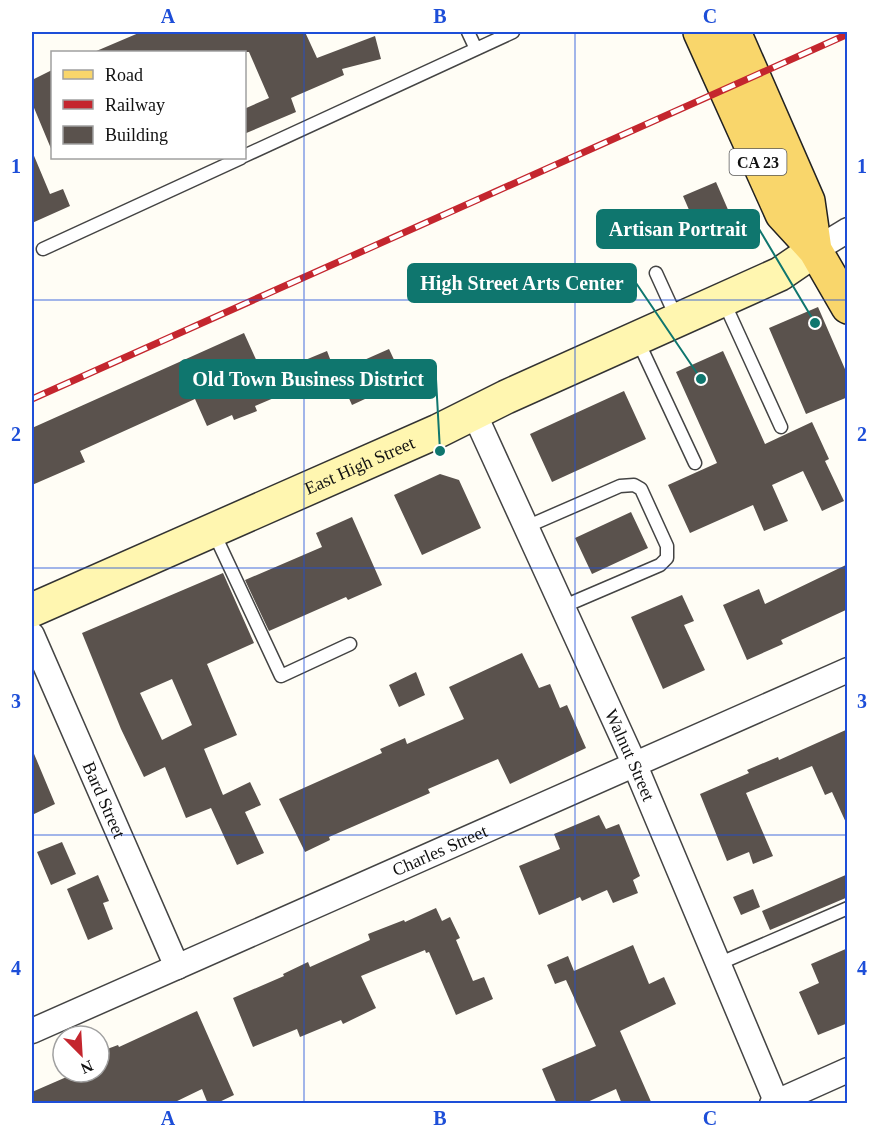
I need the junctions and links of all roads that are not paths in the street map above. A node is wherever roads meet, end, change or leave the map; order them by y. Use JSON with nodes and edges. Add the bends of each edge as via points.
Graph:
{"nodes":[{"id":1,"x":468,"y":32,"type":"edge"},
{"id":2,"x":513,"y":32,"type":"edge"},
{"id":3,"x":700,"y":32,"type":"edge"},
{"id":4,"x":734,"y":32,"type":"edge"},
{"id":5,"x":476,"y":49,"type":"junction"},
{"id":6,"x":246,"y":156,"type":"edge"},
{"id":7,"x":239,"y":159,"type":"edge"},
{"id":8,"x":848,"y":230,"type":"edge"},
{"id":9,"x":43,"y":249,"type":"dead end"},
{"id":10,"x":815,"y":250,"type":"junction"},
{"id":11,"x":656,"y":273,"type":"dead end"},
{"id":12,"x":723,"y":300,"type":"junction"},
{"id":13,"x":848,"y":307,"type":"edge"},
{"id":14,"x":678,"y":320,"type":"junction"},
{"id":15,"x":636,"y":339,"type":"junction"},
{"id":16,"x":474,"y":413,"type":"junction"},
{"id":17,"x":781,"y":427,"type":"dead end"},
{"id":18,"x":694,"y":463,"type":"dead end"},
{"id":19,"x":526,"y":527,"type":"junction"},
{"id":20,"x":213,"y":530,"type":"junction"},
{"id":21,"x":562,"y":607,"type":"junction"},
{"id":22,"x":32,"y":610,"type":"edge"},
{"id":23,"x":32,"y":635,"type":"edge"},
{"id":24,"x":350,"y":644,"type":"dead end"},
{"id":25,"x":848,"y":670,"type":"edge"},
{"id":26,"x":634,"y":763,"type":"junction"},
{"id":27,"x":848,"y":908,"type":"edge"},
{"id":28,"x":718,"y":964,"type":"junction"},
{"id":29,"x":177,"y":967,"type":"junction"},
{"id":30,"x":32,"y":1031,"type":"edge"},
{"id":31,"x":848,"y":1070,"type":"edge"},
{"id":32,"x":774,"y":1102,"type":"edge"}],
"edges":[{"from":1,"to":5,"type":"lane"},
{"from":2,"to":5,"type":"lane"},
{"from":3,"to":10,"type":"main road","number":"CA 23","via":[[782,213]]},
{"from":4,"to":10,"type":"main road","number":"CA 23","via":[[808,201]]},
{"from":5,"to":6,"type":"lane"},
{"from":7,"to":9,"type":"lane"},
{"from":8,"to":10,"type":"street"},
{"from":10,"to":12,"type":"street","name":"East High Street","via":[[780,274]]},
{"from":10,"to":13,"type":"main road","number":"CA 23"},
{"from":11,"to":14,"type":"lane"},
{"from":12,"to":14,"type":"street","name":"East High Street"},
{"from":12,"to":17,"type":"lane"},
{"from":14,"to":15,"type":"street","name":"East High Street"},
{"from":15,"to":16,"type":"street","name":"East High Street"},
{"from":15,"to":18,"type":"lane"},
{"from":16,"to":19,"type":"street","name":"Walnut Street"},
{"from":16,"to":20,"type":"street","name":"East High Street"},
{"from":19,"to":21,"type":"street","name":"Walnut Street"},
{"from":19,"to":21,"type":"lane","via":[[620,486],[634,485],[641,489],[667,546],[667,558],[660,565]]},
{"from":20,"to":22,"type":"street","name":"East High Street"},
{"from":20,"to":24,"type":"lane","via":[[281,675]]},
{"from":21,"to":26,"type":"street","name":"Walnut Street"},
{"from":23,"to":29,"type":"street","name":"Bard Street"},
{"from":25,"to":26,"type":"street","name":"Charles Street"},
{"from":26,"to":28,"type":"street","name":"Walnut Street"},
{"from":26,"to":29,"type":"street","name":"Charles Street"},
{"from":27,"to":28,"type":"lane"},
{"from":28,"to":32,"type":"street","name":"Walnut Street"},
{"from":29,"to":30,"type":"street","name":"Charles Street"},
{"from":31,"to":32,"type":"street"}]}
